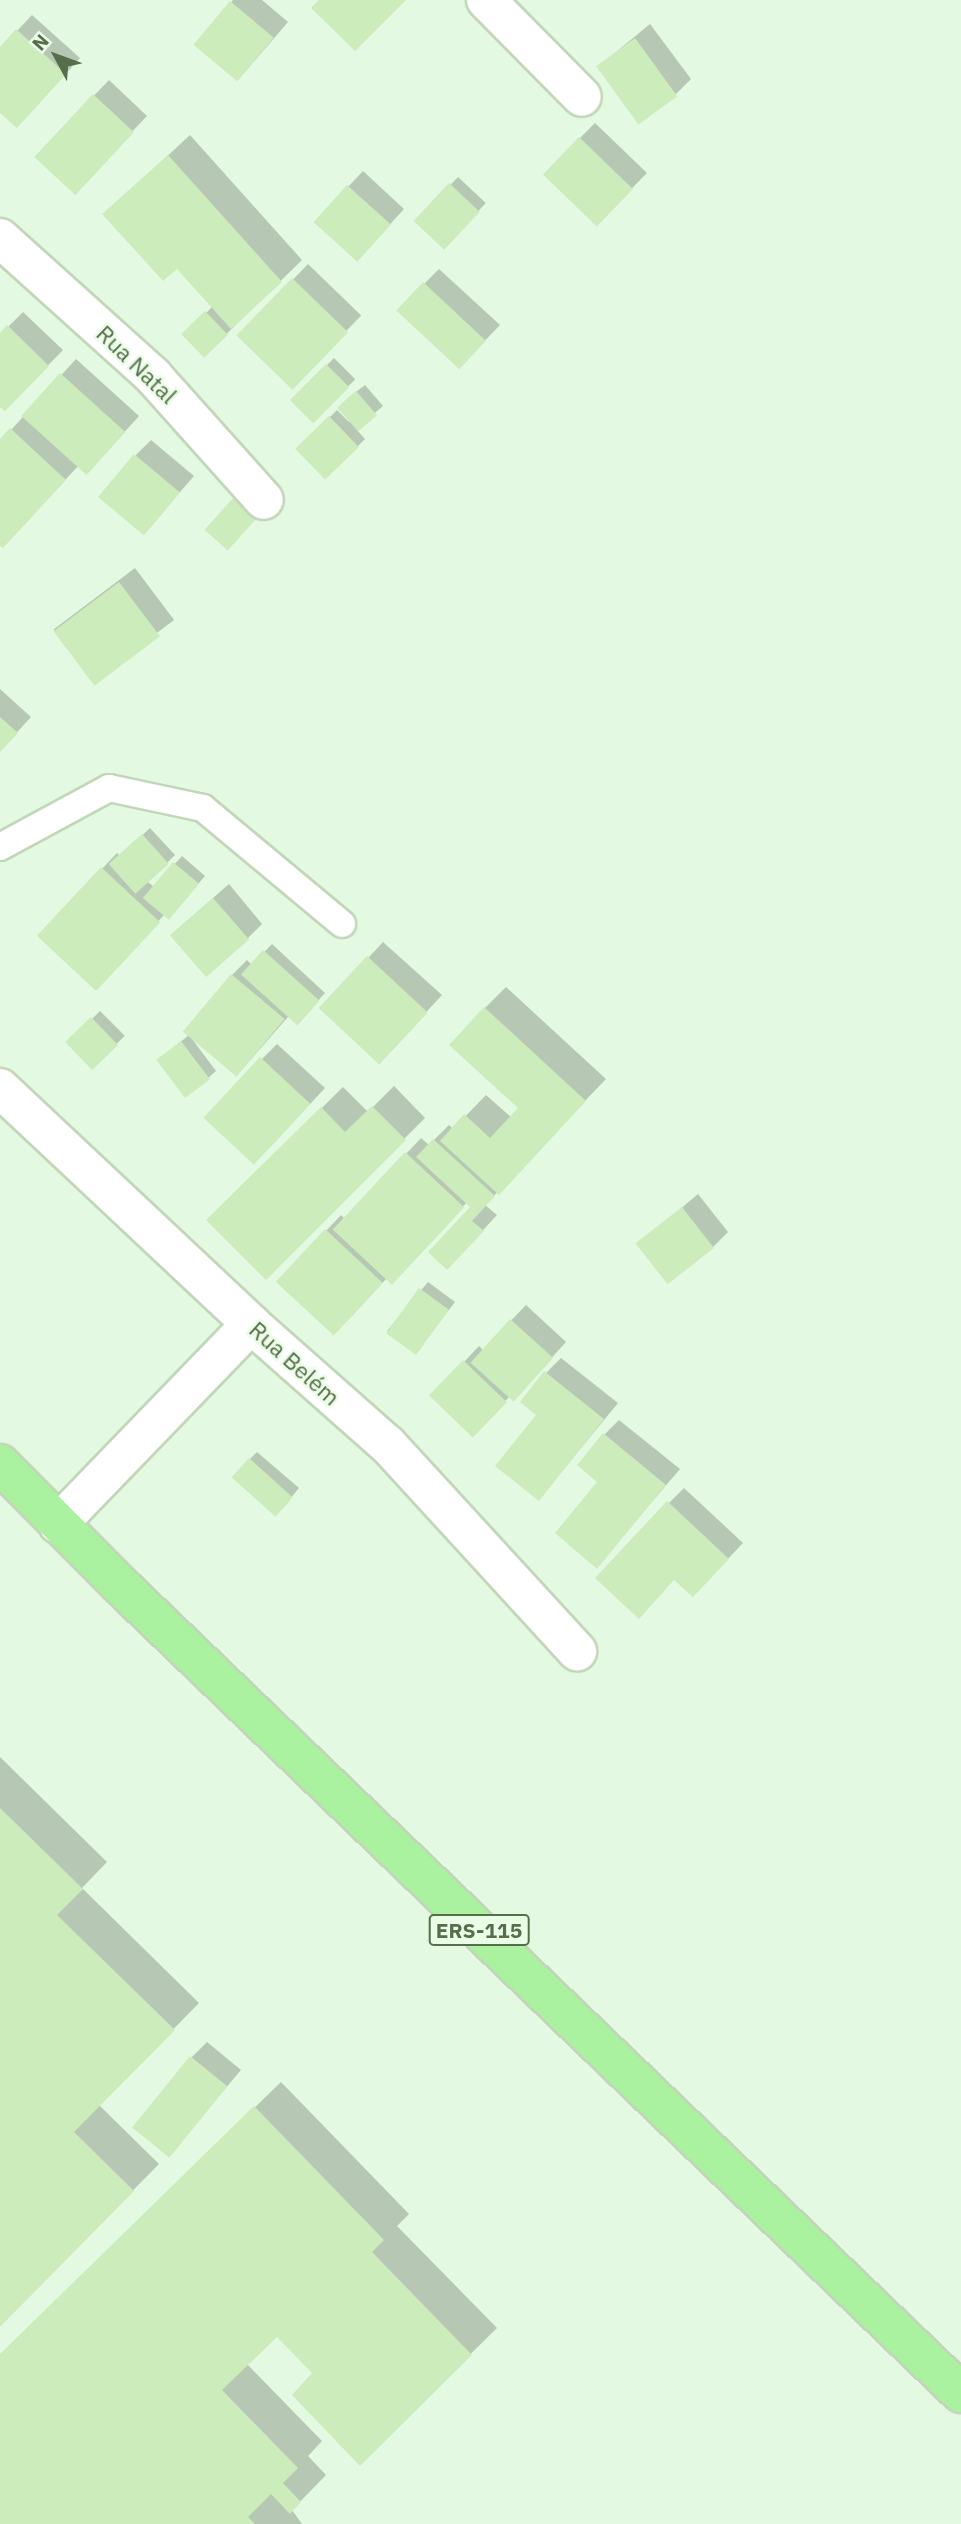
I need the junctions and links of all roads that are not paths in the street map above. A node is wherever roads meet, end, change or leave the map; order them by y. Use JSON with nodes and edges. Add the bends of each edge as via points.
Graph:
{"nodes":[{"id":1,"x":486,"y":0,"type":"edge"},
{"id":2,"x":582,"y":97,"type":"dead end"},
{"id":3,"x":0,"y":238,"type":"edge"},
{"id":4,"x":264,"y":500,"type":"dead end"},
{"id":5,"x":0,"y":847,"type":"edge"},
{"id":6,"x":342,"y":924,"type":"dead end"},
{"id":7,"x":0,"y":1088,"type":"edge"},
{"id":8,"x":251,"y":1324,"type":"junction"},
{"id":9,"x":0,"y":1464,"type":"edge"},
{"id":10,"x":58,"y":1524,"type":"junction"},
{"id":11,"x":577,"y":1651,"type":"dead end"},
{"id":12,"x":961,"y":2393,"type":"edge"}],
"edges":[{"from":1,"to":2,"type":"street"},
{"from":3,"to":4,"type":"street","name":"Rua Natal","via":[[153,376]]},
{"from":5,"to":6,"type":"lane","via":[[109,788],[203,808]]},
{"from":7,"to":8,"type":"street","name":"Rua Belém"},
{"from":8,"to":10,"type":"street"},
{"from":8,"to":11,"type":"street","name":"Rua Belém","via":[[388,1445]]},
{"from":9,"to":10,"type":"main road","number":"ERS-115"},
{"from":10,"to":12,"type":"main road","number":"ERS-115"}]}
